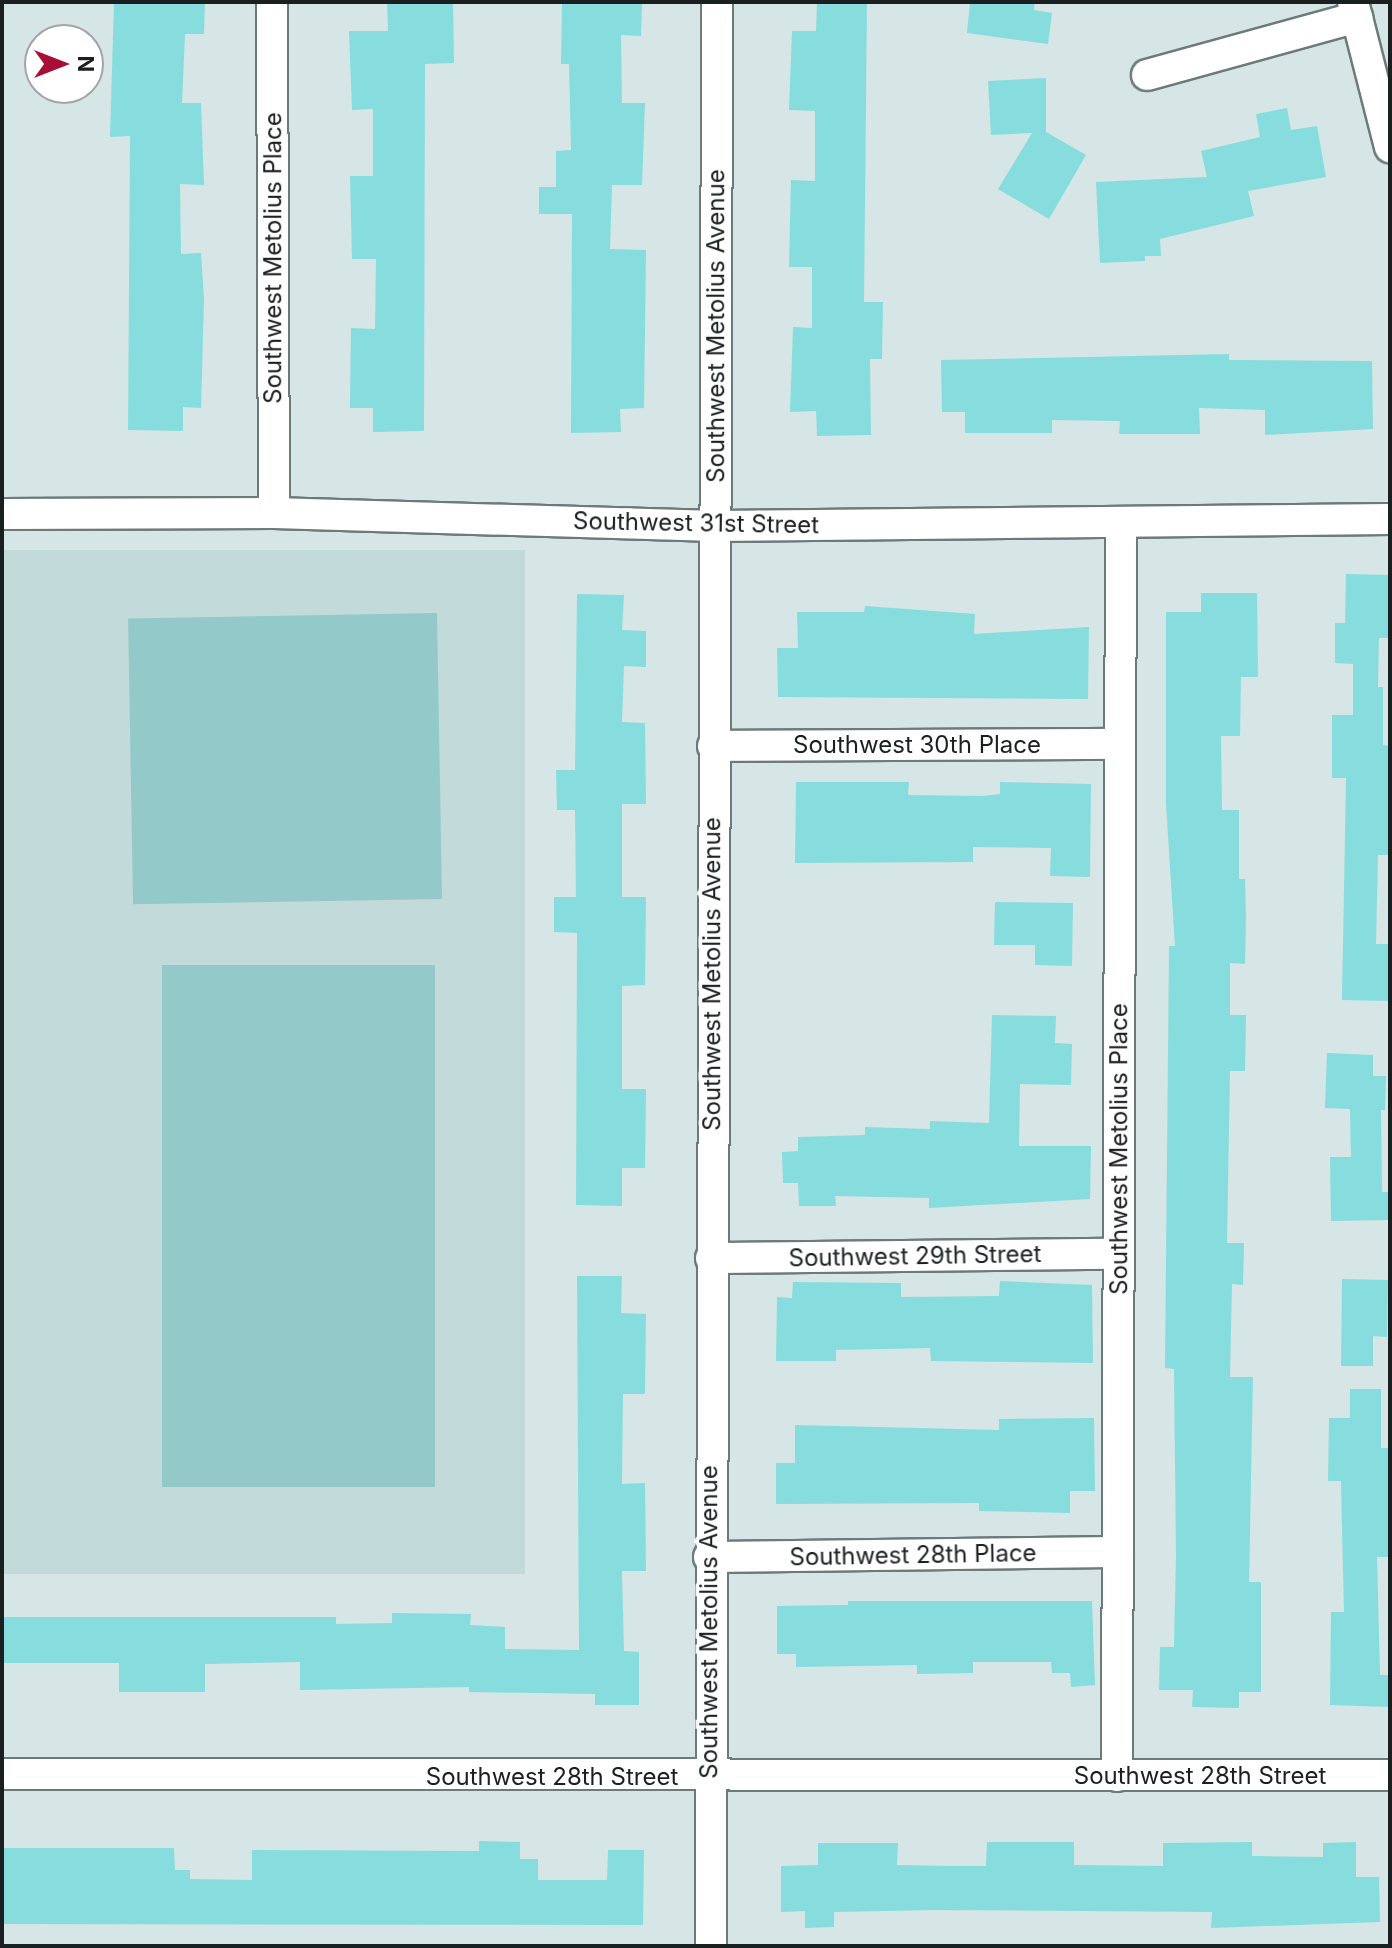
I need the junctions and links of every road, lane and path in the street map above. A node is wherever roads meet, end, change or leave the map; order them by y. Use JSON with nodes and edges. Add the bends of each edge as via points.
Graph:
{"nodes":[{"id":1,"x":272,"y":2,"type":"edge"},
{"id":2,"x":717,"y":2,"type":"edge"},
{"id":3,"x":1355,"y":10,"type":"edge"},
{"id":4,"x":1147,"y":75,"type":"dead end"},
{"id":5,"x":1390,"y":147,"type":"edge"},
{"id":6,"x":274,"y":513,"type":"junction"},
{"id":7,"x":2,"y":514,"type":"edge"},
{"id":8,"x":1390,"y":519,"type":"edge"},
{"id":9,"x":1121,"y":522,"type":"junction"},
{"id":10,"x":716,"y":526,"type":"junction"},
{"id":11,"x":1120,"y":744,"type":"junction"},
{"id":12,"x":713,"y":746,"type":"junction"},
{"id":13,"x":1118,"y":1254,"type":"junction"},
{"id":14,"x":711,"y":1258,"type":"junction"},
{"id":15,"x":1118,"y":1552,"type":"junction"},
{"id":16,"x":709,"y":1557,"type":"junction"},
{"id":17,"x":2,"y":1774,"type":"edge"},
{"id":18,"x":1390,"y":1775,"type":"edge"},
{"id":19,"x":1117,"y":1776,"type":"junction"},
{"id":20,"x":708,"y":1778,"type":"junction"},
{"id":21,"x":711,"y":1946,"type":"edge"}],
"edges":[{"from":1,"to":6,"type":"street","name":"Southwest Metolius Place"},
{"from":2,"to":10,"type":"street","name":"Southwest Metolius Avenue"},
{"from":3,"to":4,"type":"street"},
{"from":3,"to":5,"type":"street"},
{"from":6,"to":7,"type":"street","name":"Southwest 31st Street"},
{"from":6,"to":10,"type":"street","name":"Southwest 31st Street"},
{"from":8,"to":9,"type":"street","name":"Southwest 31st Street"},
{"from":9,"to":10,"type":"street","name":"Southwest 31st Street"},
{"from":9,"to":11,"type":"street","name":"Southwest Metolius Place"},
{"from":10,"to":12,"type":"street","name":"Southwest Metolius Avenue"},
{"from":11,"to":12,"type":"street","name":"Southwest 30th Place"},
{"from":11,"to":13,"type":"street","name":"Southwest Metolius Place"},
{"from":12,"to":14,"type":"street","name":"Southwest Metolius Avenue"},
{"from":13,"to":14,"type":"street","name":"Southwest 29th Street"},
{"from":13,"to":15,"type":"street","name":"Southwest Metolius Place"},
{"from":14,"to":16,"type":"street","name":"Southwest Metolius Avenue"},
{"from":15,"to":16,"type":"street","name":"Southwest 28th Place"},
{"from":15,"to":19,"type":"street","name":"Southwest Metolius Place"},
{"from":16,"to":20,"type":"street","name":"Southwest Metolius Avenue"},
{"from":17,"to":20,"type":"street","name":"Southwest 28th Street"},
{"from":18,"to":19,"type":"street","name":"Southwest 28th Street"},
{"from":19,"to":20,"type":"street","name":"Southwest 28th Street"},
{"from":20,"to":21,"type":"street","name":"Southwest Metolius Avenue"}]}
